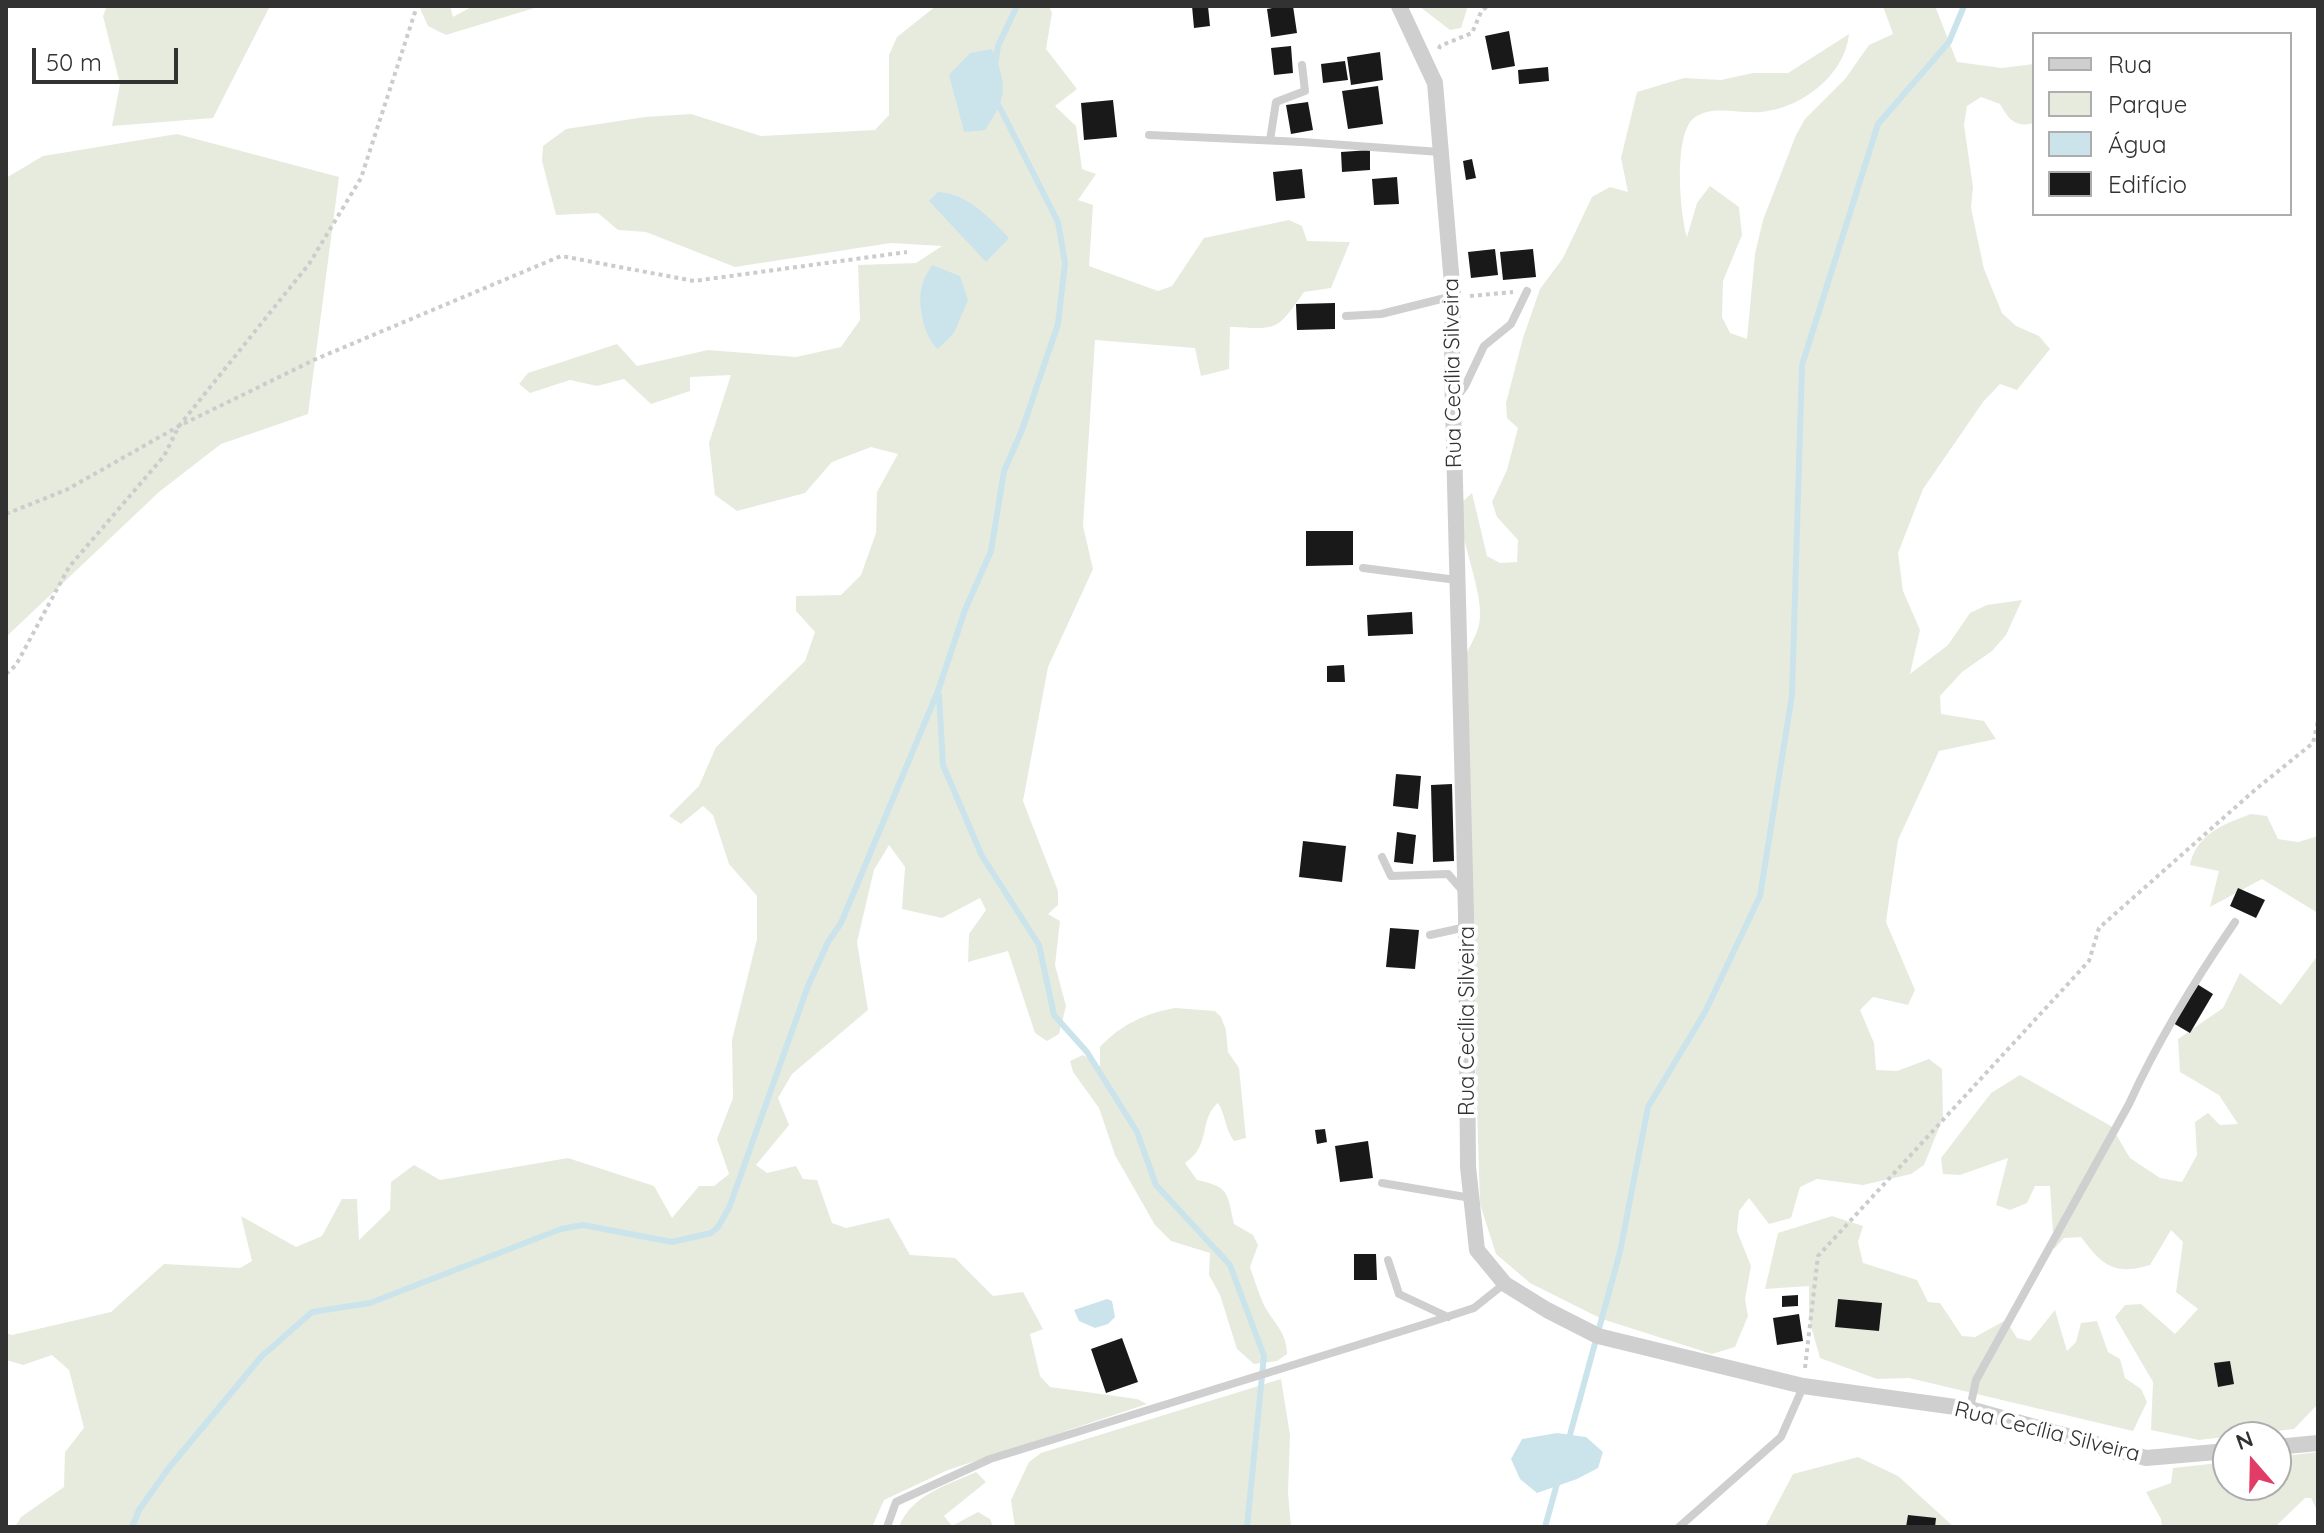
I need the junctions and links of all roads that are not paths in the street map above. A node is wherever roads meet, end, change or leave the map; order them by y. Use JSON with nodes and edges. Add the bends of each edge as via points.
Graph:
{"nodes":[{"id":1,"x":1399,"y":6,"type":"edge"},
{"id":2,"x":1302,"y":65,"type":"dead end"},
{"id":3,"x":1149,"y":135,"type":"dead end"},
{"id":4,"x":1270,"y":140,"type":"junction"},
{"id":5,"x":1441,"y":152,"type":"junction"},
{"id":6,"x":1527,"y":291,"type":"road end"},
{"id":7,"x":1453,"y":296,"type":"junction"},
{"id":8,"x":1346,"y":316,"type":"dead end"},
{"id":9,"x":1453,"y":401,"type":"junction"},
{"id":10,"x":1363,"y":568,"type":"dead end"},
{"id":11,"x":1458,"y":580,"type":"junction"},
{"id":12,"x":1382,"y":857,"type":"dead end"},
{"id":13,"x":1465,"y":893,"type":"junction"},
{"id":14,"x":2235,"y":922,"type":"dead end"},
{"id":15,"x":1466,"y":927,"type":"junction"},
{"id":16,"x":1430,"y":935,"type":"dead end"},
{"id":17,"x":1382,"y":1183,"type":"dead end"},
{"id":18,"x":1471,"y":1198,"type":"junction"},
{"id":19,"x":1388,"y":1260,"type":"dead end"},
{"id":20,"x":1505,"y":1284,"type":"junction"},
{"id":21,"x":1448,"y":1317,"type":"junction"},
{"id":22,"x":1803,"y":1386,"type":"junction"},
{"id":23,"x":1970,"y":1409,"type":"junction"},
{"id":24,"x":2318,"y":1443,"type":"edge"},
{"id":25,"x":2292,"y":1445,"type":"edge"},
{"id":26,"x":2212,"y":1452,"type":"edge"},
{"id":27,"x":887,"y":1527,"type":"edge"},
{"id":28,"x":1679,"y":1527,"type":"edge"}],
"edges":[{"from":1,"to":5,"type":"street","name":"Rua Cecília Silveira","via":[[1435,83]]},
{"from":2,"to":4,"type":"lane","via":[[1305,91],[1276,102]]},
{"from":3,"to":4,"type":"lane"},
{"from":4,"to":5,"type":"lane"},
{"from":5,"to":7,"type":"street","name":"Rua Cecília Silveira"},
{"from":6,"to":9,"type":"lane","via":[[1511,324],[1484,346]]},
{"from":7,"to":8,"type":"lane","via":[[1381,314]]},
{"from":7,"to":9,"type":"street","name":"Rua Cecília Silveira"},
{"from":9,"to":11,"type":"street","name":"Rua Cecília Silveira"},
{"from":10,"to":11,"type":"lane"},
{"from":11,"to":13,"type":"street","name":"Rua Cecília Silveira"},
{"from":12,"to":13,"type":"lane","via":[[1391,876],[1448,874]]},
{"from":13,"to":15,"type":"street","name":"Rua Cecília Silveira"},
{"from":14,"to":23,"type":"lane","via":[[2150,1058],[1976,1380]]},
{"from":15,"to":16,"type":"lane"},
{"from":15,"to":18,"type":"street","name":"Rua Cecília Silveira"},
{"from":17,"to":18,"type":"lane"},
{"from":18,"to":20,"type":"street","name":"Rua Cecília Silveira","via":[[1477,1250]]},
{"from":19,"to":21,"type":"lane","via":[[1399,1294]]},
{"from":20,"to":21,"type":"lane","via":[[1474,1308]]},
{"from":20,"to":22,"type":"street","name":"Rua Cecília Silveira","via":[[1598,1336]]},
{"from":21,"to":27,"type":"lane","via":[[990,1459],[896,1502]]},
{"from":22,"to":23,"type":"street","name":"Rua Cecília Silveira"},
{"from":22,"to":28,"type":"lane","via":[[1781,1437]]},
{"from":23,"to":26,"type":"street","name":"Rua Cecília Silveira","via":[[2146,1458]]},
{"from":24,"to":25,"type":"street"}]}
